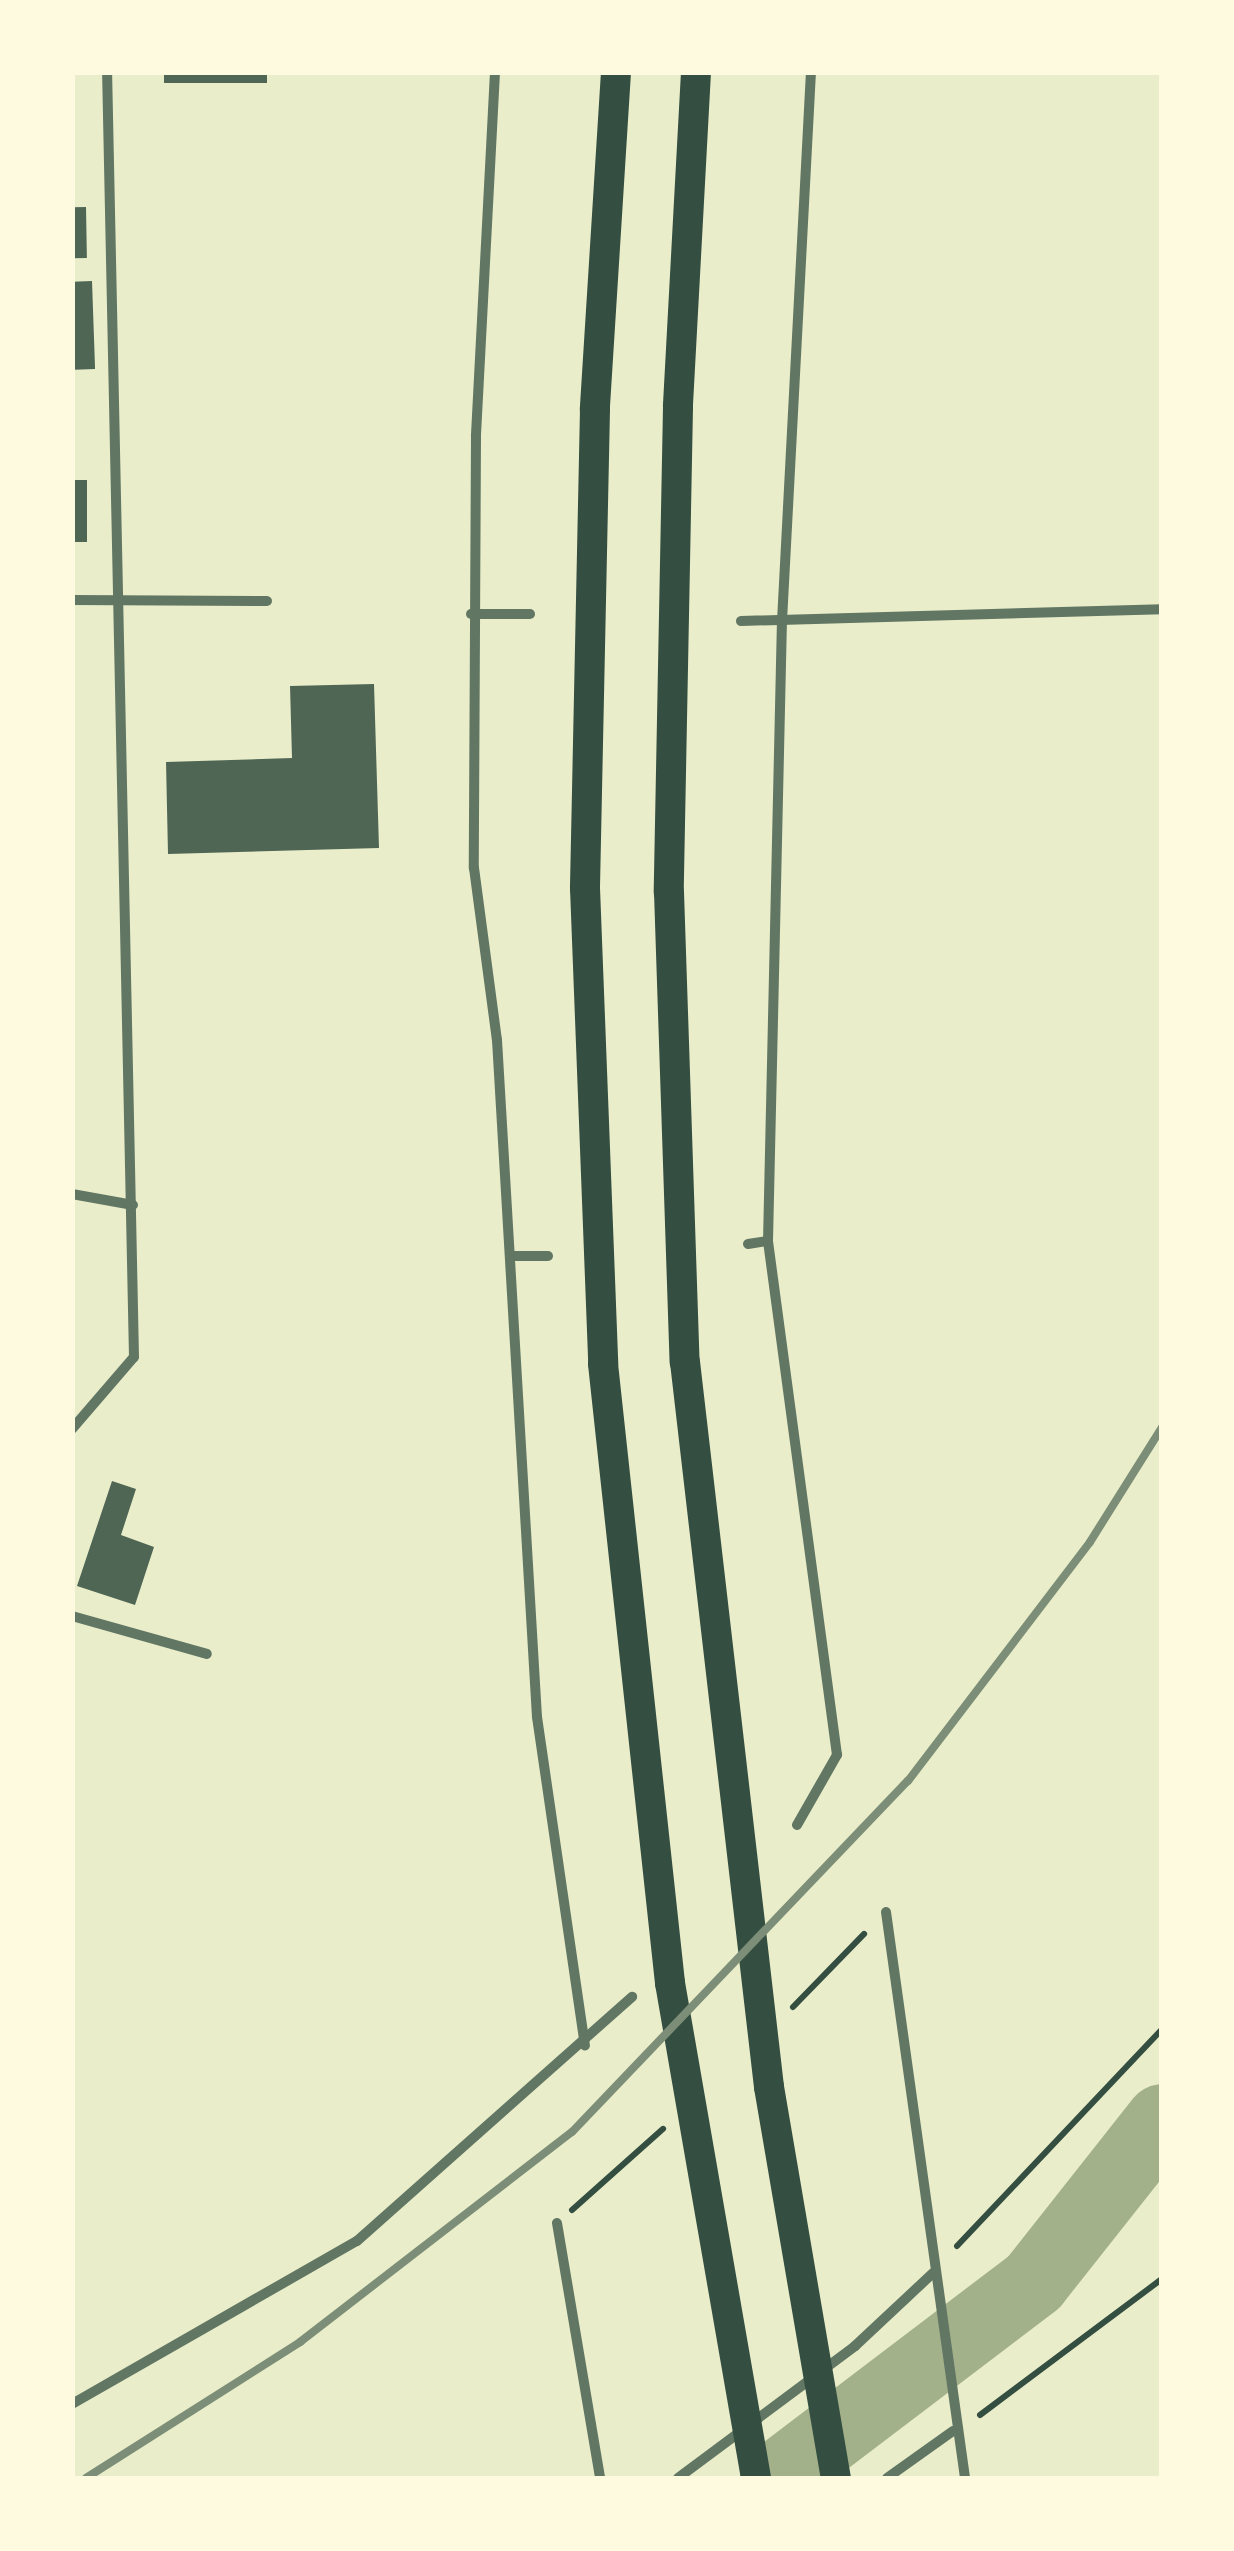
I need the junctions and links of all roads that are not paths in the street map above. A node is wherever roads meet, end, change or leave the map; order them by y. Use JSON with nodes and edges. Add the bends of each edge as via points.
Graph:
{"nodes":[{"id":1,"x":106,"y":72,"type":"edge"},
{"id":2,"x":494,"y":72,"type":"edge"},
{"id":3,"x":616,"y":72,"type":"edge"},
{"id":4,"x":696,"y":72,"type":"edge"},
{"id":5,"x":812,"y":72,"type":"edge"},
{"id":6,"x":72,"y":600,"type":"edge"},
{"id":7,"x":114,"y":601,"type":"junction"},
{"id":8,"x":266,"y":602,"type":"dead end"},
{"id":9,"x":1162,"y":609,"type":"edge"},
{"id":10,"x":471,"y":614,"type":"junction"},
{"id":11,"x":530,"y":614,"type":"dead end"},
{"id":12,"x":782,"y":621,"type":"junction"},
{"id":13,"x":741,"y":622,"type":"dead end"},
{"id":14,"x":72,"y":1194,"type":"edge"},
{"id":15,"x":133,"y":1204,"type":"junction"},
{"id":16,"x":768,"y":1241,"type":"junction"},
{"id":17,"x":748,"y":1244,"type":"dead end"},
{"id":18,"x":510,"y":1256,"type":"junction"},
{"id":19,"x":548,"y":1256,"type":"dead end"},
{"id":20,"x":72,"y":1428,"type":"edge"},
{"id":21,"x":72,"y":1616,"type":"edge"},
{"id":22,"x":207,"y":1654,"type":"dead end"},
{"id":23,"x":797,"y":1825,"type":"dead end"},
{"id":24,"x":886,"y":1912,"type":"dead end"},
{"id":25,"x":632,"y":1998,"type":"dead end"},
{"id":26,"x":585,"y":2046,"type":"junction"},
{"id":27,"x":557,"y":2223,"type":"dead end"},
{"id":28,"x":934,"y":2273,"type":"junction"},
{"id":29,"x":72,"y":2404,"type":"edge"},
{"id":30,"x":953,"y":2430,"type":"junction"},
{"id":31,"x":600,"y":2478,"type":"edge"},
{"id":32,"x":678,"y":2478,"type":"edge"},
{"id":33,"x":756,"y":2478,"type":"edge"},
{"id":34,"x":836,"y":2478,"type":"edge"},
{"id":35,"x":887,"y":2478,"type":"edge"},
{"id":36,"x":965,"y":2478,"type":"edge"}],
"edges":[{"from":1,"to":7,"type":"street"},
{"from":2,"to":10,"type":"street"},
{"from":3,"to":33,"type":"highway","via":[[595,409],[585,888],[604,1364],[670,1984]]},
{"from":4,"to":34,"type":"highway","via":[[678,407],[670,912],[685,1362],[768,2087]]},
{"from":5,"to":12,"type":"street"},
{"from":6,"to":7,"type":"street"},
{"from":7,"to":8,"type":"street"},
{"from":7,"to":15,"type":"street"},
{"from":9,"to":12,"type":"street","via":[[995,607]]},
{"from":10,"to":11,"type":"street"},
{"from":10,"to":18,"type":"street","via":[[474,868]]},
{"from":12,"to":13,"type":"street"},
{"from":12,"to":16,"type":"street"},
{"from":14,"to":15,"type":"street"},
{"from":15,"to":20,"type":"street","via":[[134,1357]]},
{"from":16,"to":17,"type":"street"},
{"from":16,"to":23,"type":"street","via":[[837,1754]]},
{"from":18,"to":19,"type":"street"},
{"from":18,"to":26,"type":"street","via":[[536,1716]]},
{"from":21,"to":22,"type":"street"},
{"from":24,"to":28,"type":"street"},
{"from":25,"to":26,"type":"street"},
{"from":26,"to":29,"type":"street","via":[[357,2241]]},
{"from":27,"to":31,"type":"street"},
{"from":28,"to":30,"type":"street"},
{"from":28,"to":32,"type":"street","via":[[854,2346]]},
{"from":30,"to":35,"type":"street"},
{"from":30,"to":36,"type":"street"}]}
